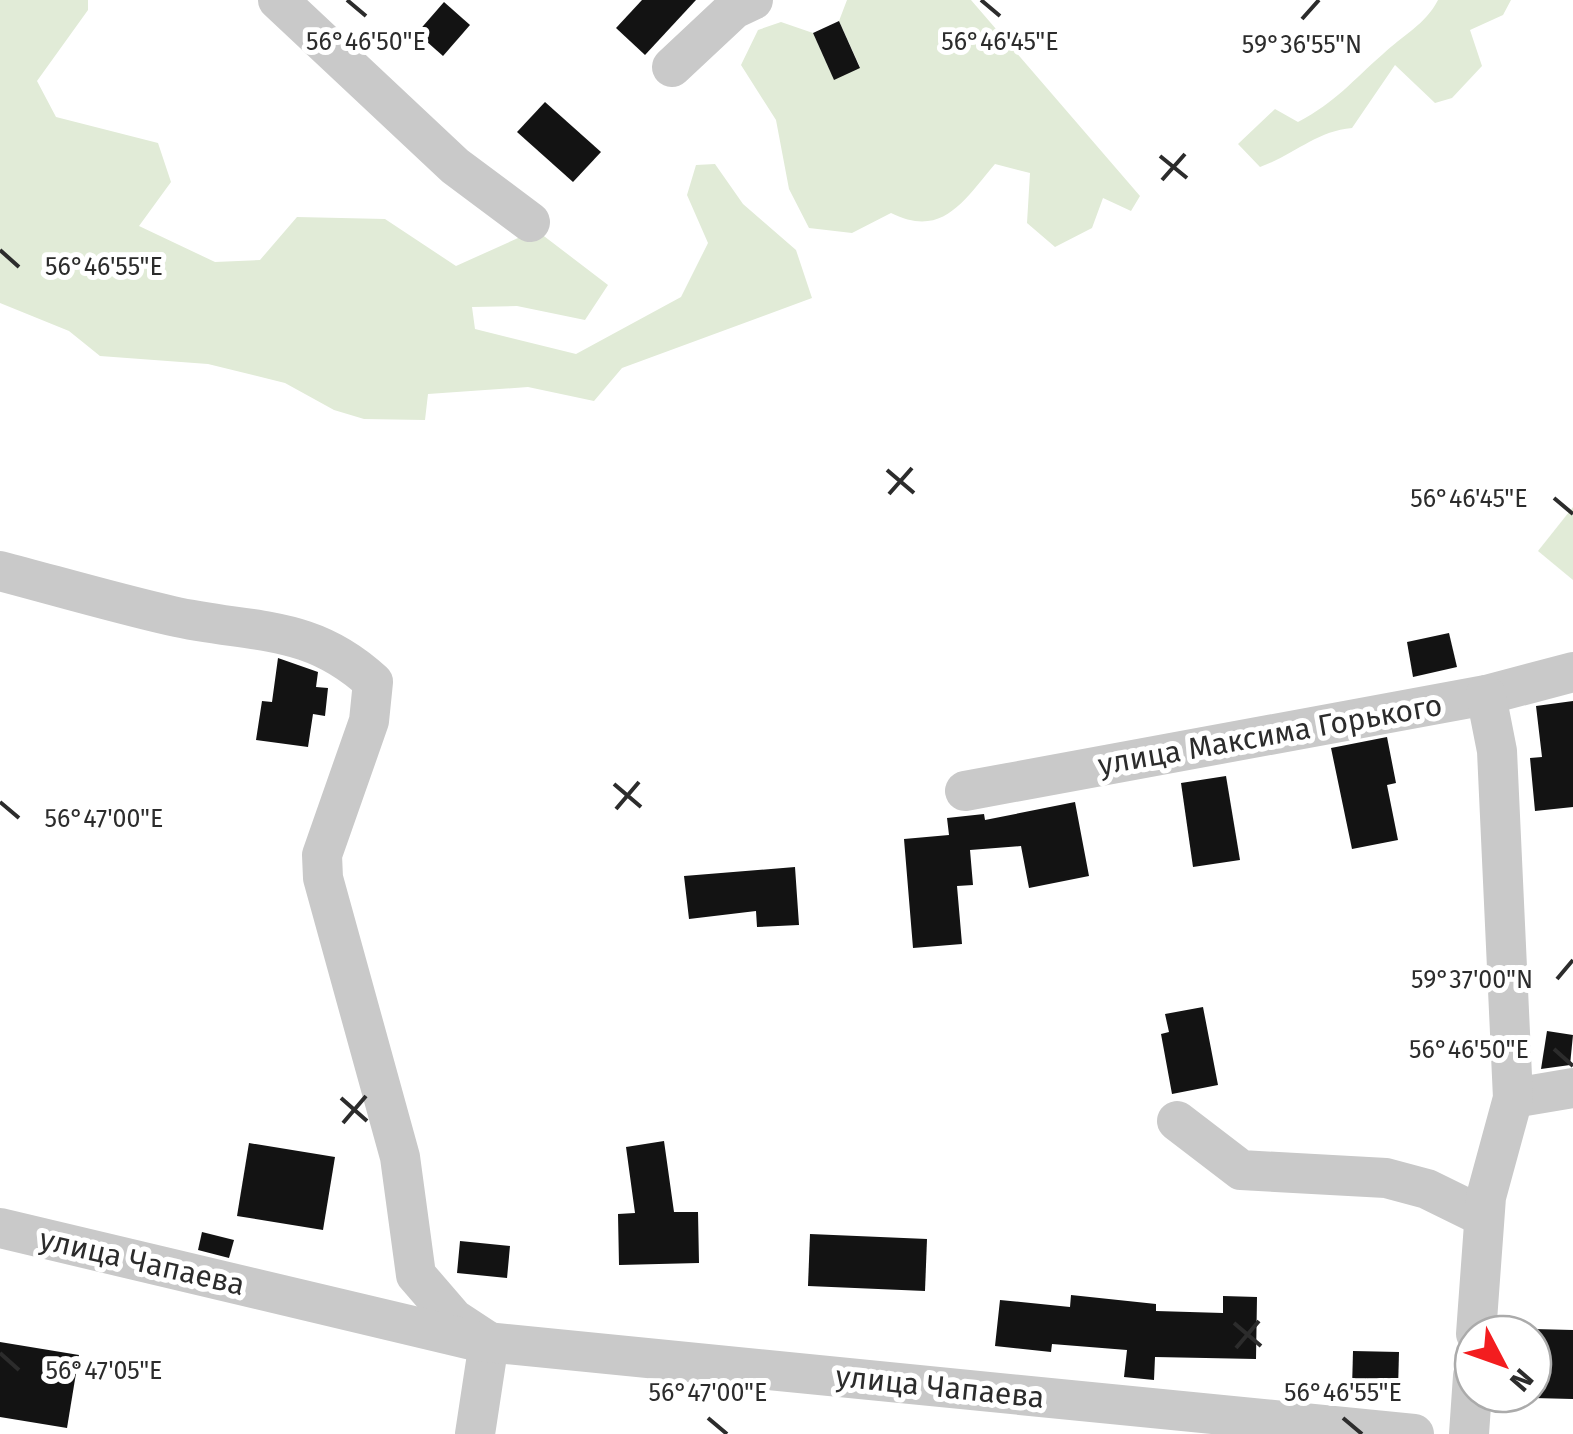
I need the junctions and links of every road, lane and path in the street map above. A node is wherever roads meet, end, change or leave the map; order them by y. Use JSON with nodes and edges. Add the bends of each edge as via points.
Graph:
{"nodes":[{"id":1,"x":278,"y":0,"type":"edge"},
{"id":2,"x":753,"y":0,"type":"edge"},
{"id":3,"x":672,"y":67,"type":"dead end"},
{"id":4,"x":530,"y":222,"type":"dead end"},
{"id":5,"x":0,"y":571,"type":"edge"},
{"id":6,"x":1573,"y":672,"type":"edge"},
{"id":7,"x":1486,"y":696,"type":"junction"},
{"id":8,"x":964,"y":791,"type":"dead end"},
{"id":9,"x":1573,"y":1088,"type":"edge"},
{"id":10,"x":1513,"y":1098,"type":"junction"},
{"id":11,"x":1176,"y":1122,"type":"dead end"},
{"id":12,"x":1484,"y":1217,"type":"junction"},
{"id":13,"x":0,"y":1228,"type":"edge"},
{"id":14,"x":1477,"y":1314,"type":"edge"},
{"id":15,"x":489,"y":1342,"type":"junction"},
{"id":16,"x":475,"y":1434,"type":"edge"},
{"id":17,"x":1414,"y":1434,"type":"edge"}],
"edges":[{"from":1,"to":4,"type":"street","via":[[455,166]]},
{"from":2,"to":3,"type":"street","via":[[734,9]]},
{"from":5,"to":15,"type":"street","via":[[175,616],[304,638],[344,655],[374,682],[369,722],[322,855],[322,878],[400,1157],[416,1275],[454,1319]]},
{"from":6,"to":7,"type":"street","name":"улица Максима Горького"},
{"from":7,"to":8,"type":"street","name":"улица Максима Горького"},
{"from":7,"to":10,"type":"street","via":[[1497,751]]},
{"from":9,"to":10,"type":"street"},
{"from":10,"to":12,"type":"street"},
{"from":11,"to":12,"type":"street","via":[[1241,1170],[1386,1178]]},
{"from":12,"to":14,"type":"street"},
{"from":13,"to":15,"type":"street","name":"улица Чапаева"},
{"from":15,"to":16,"type":"street"},
{"from":15,"to":17,"type":"street","name":"улица Чапаева"}]}
